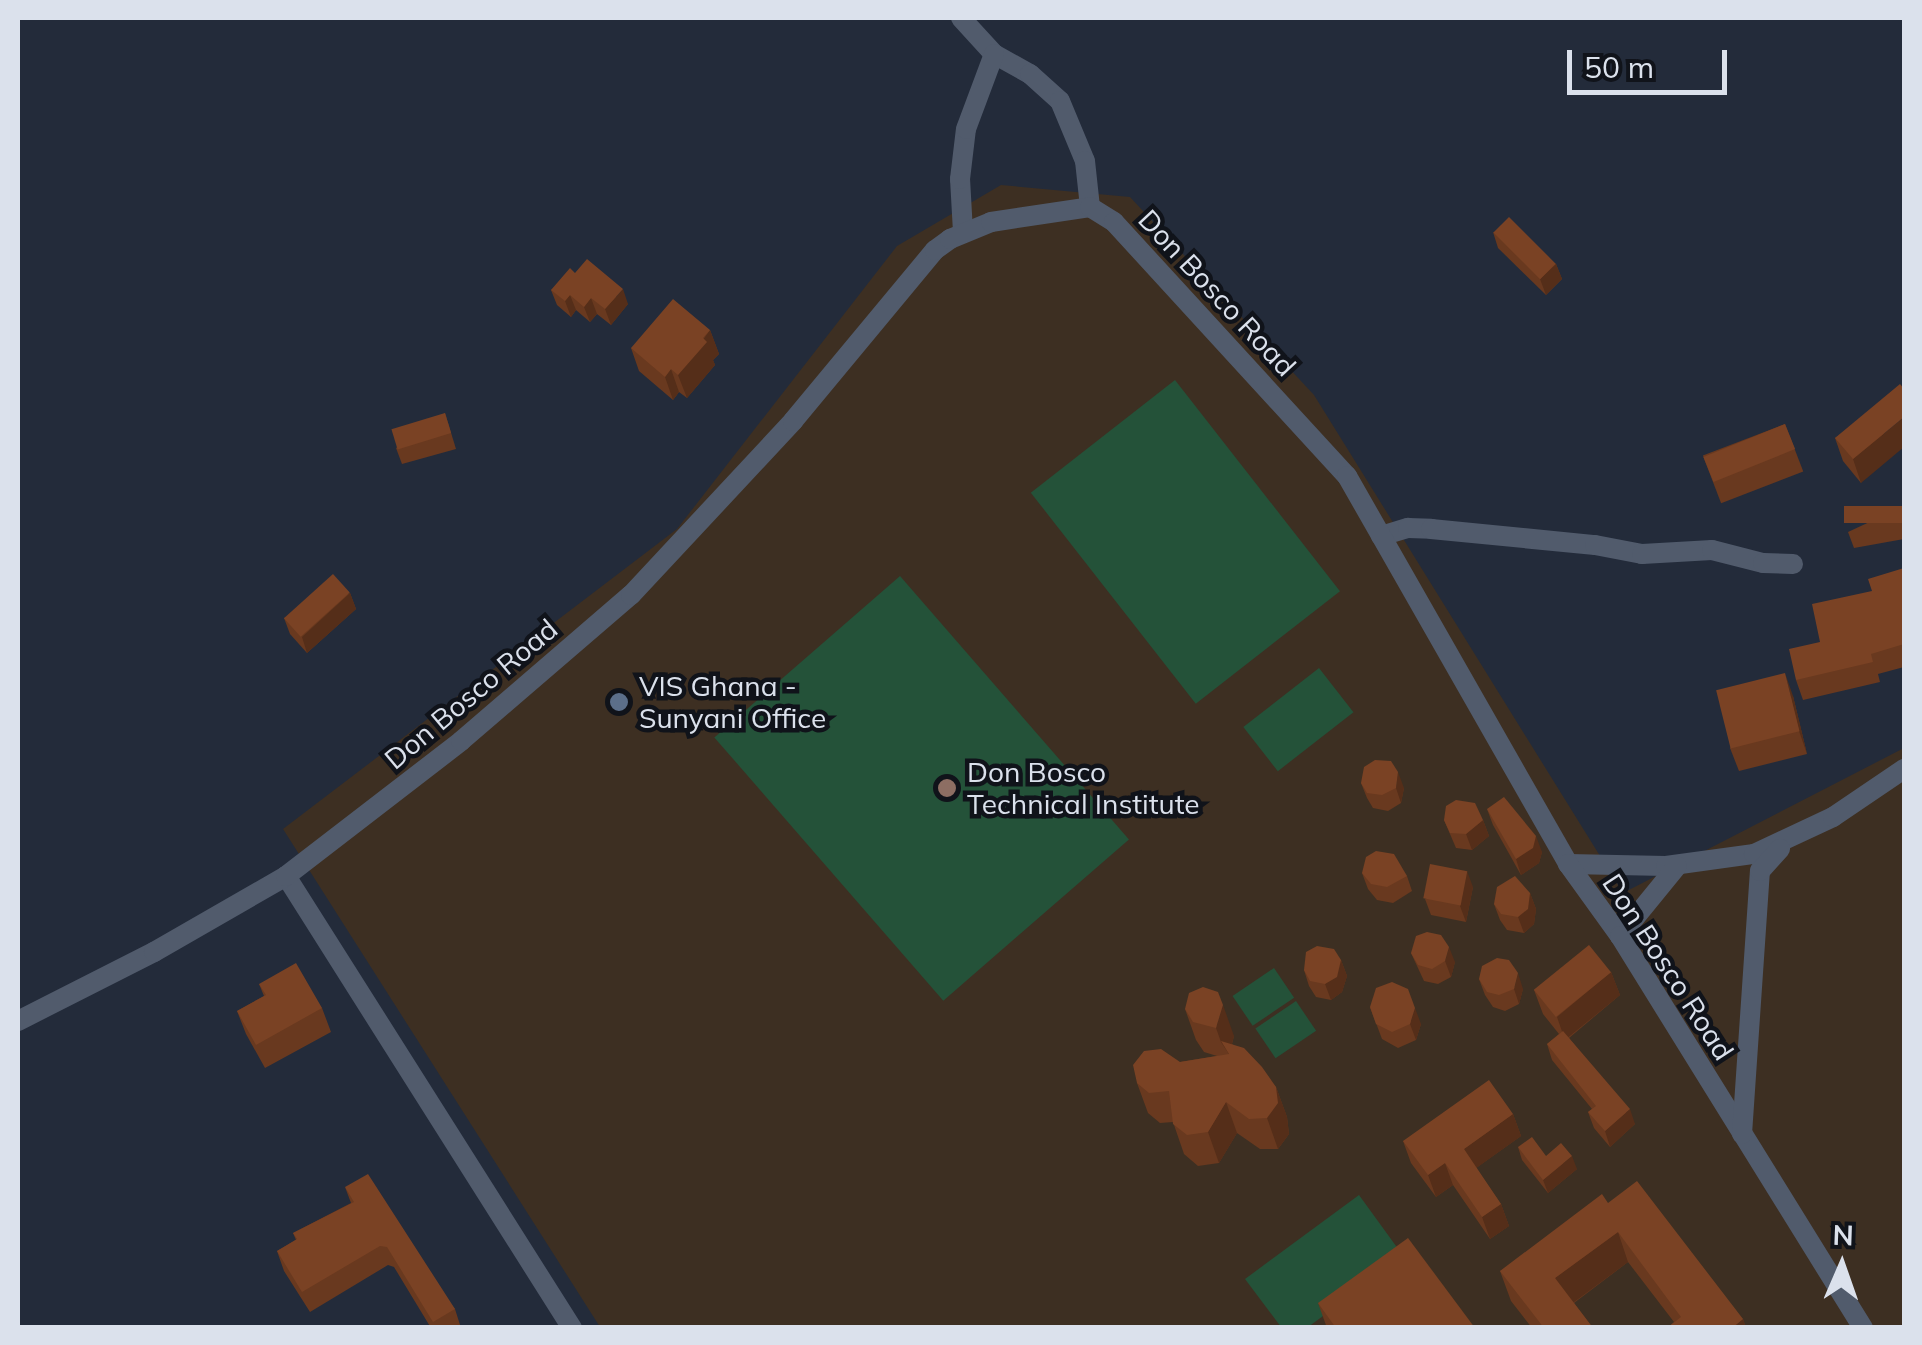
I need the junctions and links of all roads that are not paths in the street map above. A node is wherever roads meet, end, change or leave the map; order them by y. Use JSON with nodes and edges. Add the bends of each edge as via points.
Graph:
{"nodes":[{"id":1,"x":961,"y":18,"type":"edge"},
{"id":2,"x":994,"y":54,"type":"junction"},
{"id":3,"x":1090,"y":207,"type":"junction"},
{"id":4,"x":963,"y":232,"type":"junction"},
{"id":5,"x":1381,"y":536,"type":"junction"},
{"id":6,"x":1794,"y":564,"type":"dead end"},
{"id":7,"x":1904,"y":769,"type":"edge"},
{"id":8,"x":1789,"y":841,"type":"junction"},
{"id":9,"x":1568,"y":864,"type":"junction"},
{"id":10,"x":1677,"y":866,"type":"junction"},
{"id":11,"x":286,"y":876,"type":"junction"},
{"id":12,"x":1620,"y":936,"type":"junction"},
{"id":13,"x":18,"y":1021,"type":"edge"},
{"id":14,"x":1742,"y":1134,"type":"junction"},
{"id":15,"x":572,"y":1328,"type":"edge"},
{"id":16,"x":1863,"y":1328,"type":"edge"}],
"edges":[{"from":1,"to":2,"type":"street"},
{"from":2,"to":3,"type":"street","via":[[1060,100],[1085,161]]},
{"from":2,"to":4,"type":"street","via":[[966,129]]},
{"from":3,"to":4,"type":"street","name":"Don Bosco Road"},
{"from":3,"to":5,"type":"street","name":"Don Bosco Road","via":[[1114,222],[1348,476]]},
{"from":4,"to":11,"type":"street","name":"Don Bosco Road","via":[[935,250],[793,421],[632,595],[461,741]]},
{"from":5,"to":6,"type":"street","via":[[1430,529],[1642,554],[1712,550]]},
{"from":5,"to":9,"type":"street","name":"Don Bosco Road"},
{"from":7,"to":8,"type":"street"},
{"from":8,"to":10,"type":"street","via":[[1754,854]]},
{"from":8,"to":14,"type":"street","via":[[1760,871]]},
{"from":9,"to":10,"type":"street"},
{"from":9,"to":12,"type":"street","name":"Don Bosco Road"},
{"from":10,"to":12,"type":"street"},
{"from":11,"to":13,"type":"street","name":"Don Bosco Road"},
{"from":11,"to":15,"type":"street"},
{"from":12,"to":14,"type":"street","name":"Don Bosco Road"},
{"from":14,"to":16,"type":"street","name":"Don Bosco Road"}]}
